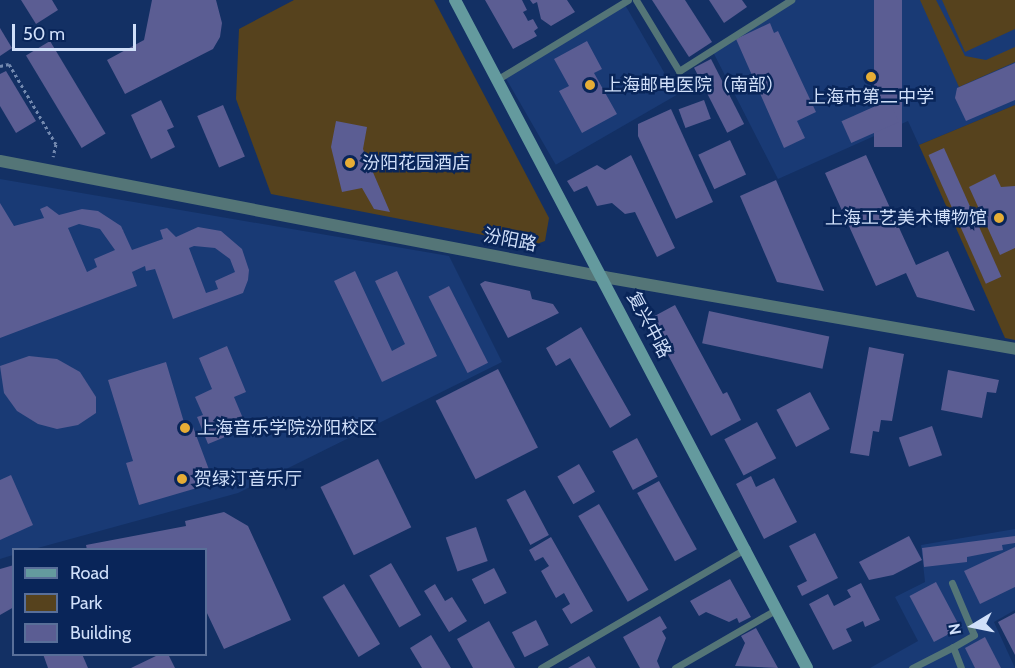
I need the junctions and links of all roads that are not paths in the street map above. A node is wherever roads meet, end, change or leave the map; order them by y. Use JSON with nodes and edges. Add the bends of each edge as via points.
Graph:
{"nodes":[{"id":1,"x":455,"y":0,"type":"edge"},
{"id":2,"x":628,"y":0,"type":"edge"},
{"id":3,"x":636,"y":0,"type":"edge"},
{"id":4,"x":790,"y":0,"type":"edge"},
{"id":5,"x":498,"y":79,"type":"junction"},
{"id":6,"x":0,"y":161,"type":"edge"},
{"id":7,"x":604,"y":277,"type":"junction"},
{"id":8,"x":1015,"y":349,"type":"edge"},
{"id":9,"x":746,"y":548,"type":"junction"},
{"id":10,"x":952,"y":583,"type":"dead end"},
{"id":11,"x":778,"y":608,"type":"junction"},
{"id":12,"x":953,"y":647,"type":"junction"},
{"id":13,"x":541,"y":668,"type":"edge"},
{"id":14,"x":675,"y":668,"type":"edge"},
{"id":15,"x":807,"y":668,"type":"edge"},
{"id":16,"x":912,"y":668,"type":"edge"},
{"id":17,"x":961,"y":668,"type":"edge"}],
"edges":[{"from":1,"to":5,"type":"main road","name":"复兴中路"},
{"from":2,"to":5,"type":"lane"},
{"from":3,"to":4,"type":"lane","via":[[678,71]]},
{"from":5,"to":7,"type":"main road","name":"复兴中路"},
{"from":6,"to":7,"type":"street","name":"汾阳路"},
{"from":7,"to":8,"type":"street","name":"汾阳路"},
{"from":7,"to":9,"type":"main road","name":"复兴中路"},
{"from":9,"to":11,"type":"main road","name":"复兴中路"},
{"from":9,"to":13,"type":"lane"},
{"from":10,"to":12,"type":"lane","via":[[974,635]]},
{"from":11,"to":14,"type":"lane"},
{"from":11,"to":15,"type":"main road","name":"复兴中路"},
{"from":12,"to":16,"type":"lane"},
{"from":12,"to":17,"type":"lane"}]}
